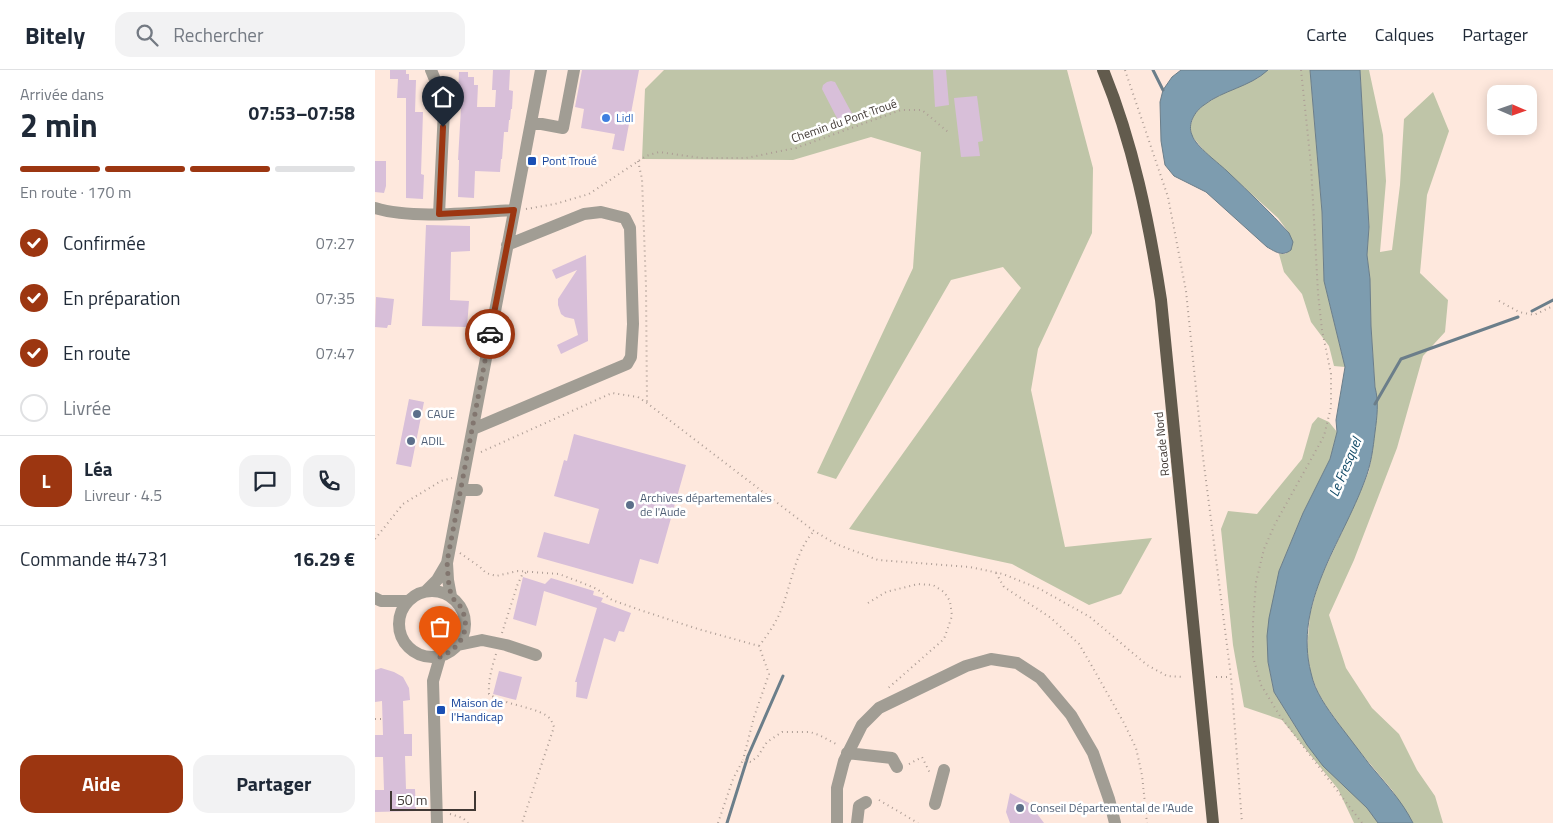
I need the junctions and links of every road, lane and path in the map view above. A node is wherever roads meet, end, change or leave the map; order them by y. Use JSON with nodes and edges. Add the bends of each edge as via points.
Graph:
{"nodes":[{"id":1,"x":431,"y":70,"type":"edge"},
{"id":2,"x":541,"y":70,"type":"edge"},
{"id":3,"x":574,"y":70,"type":"edge"},
{"id":4,"x":1103,"y":70,"type":"edge"},
{"id":5,"x":1125,"y":70,"type":"edge"},
{"id":6,"x":1301,"y":70,"type":"edge"},
{"id":7,"x":531,"y":122,"type":"junction"},
{"id":8,"x":948,"y":132,"type":"dead end"},
{"id":9,"x":638,"y":161,"type":"junction"},
{"id":10,"x":375,"y":208,"type":"edge"},
{"id":11,"x":514,"y":210,"type":"junction"},
{"id":12,"x":439,"y":214,"type":"junction"},
{"id":13,"x":507,"y":244,"type":"junction"},
{"id":14,"x":1499,"y":301,"type":"dead end"},
{"id":15,"x":1553,"y":306,"type":"edge"},
{"id":16,"x":647,"y":403,"type":"junction"},
{"id":17,"x":473,"y":429,"type":"junction"},
{"id":18,"x":467,"y":458,"type":"junction"},
{"id":19,"x":464,"y":475,"type":"junction"},
{"id":20,"x":461,"y":490,"type":"junction"},
{"id":21,"x":477,"y":490,"type":"dead end"},
{"id":22,"x":814,"y":531,"type":"junction"},
{"id":23,"x":375,"y":539,"type":"edge"},
{"id":24,"x":458,"y":551,"type":"dead end"},
{"id":25,"x":447,"y":562,"type":"junction"},
{"id":26,"x":527,"y":572,"type":"junction"},
{"id":27,"x":995,"y":572,"type":"junction"},
{"id":28,"x":426,"y":591,"type":"junction"},
{"id":29,"x":451,"y":596,"type":"junction"},
{"id":30,"x":378,"y":599,"type":"edge"},
{"id":31,"x":408,"y":601,"type":"junction"},
{"id":32,"x":868,"y":604,"type":"dead end"},
{"id":33,"x":465,"y":625,"type":"junction"},
{"id":34,"x":399,"y":626,"type":"junction"},
{"id":35,"x":482,"y":640,"type":"junction"},
{"id":36,"x":499,"y":644,"type":"junction"},
{"id":37,"x":458,"y":645,"type":"junction"},
{"id":38,"x":759,"y":646,"type":"junction"},
{"id":39,"x":536,"y":655,"type":"dead end"},
{"id":40,"x":423,"y":656,"type":"junction"},
{"id":41,"x":440,"y":657,"type":"junction"},
{"id":42,"x":1183,"y":677,"type":"dead end"},
{"id":43,"x":1215,"y":677,"type":"dead end"},
{"id":44,"x":1231,"y":677,"type":"junction"},
{"id":45,"x":433,"y":681,"type":"junction"},
{"id":46,"x":881,"y":695,"type":"dead end"},
{"id":47,"x":375,"y":719,"type":"edge"},
{"id":48,"x":382,"y":719,"type":"dead end"},
{"id":49,"x":847,"y":754,"type":"junction"},
{"id":50,"x":744,"y":760,"type":"junction"},
{"id":51,"x":911,"y":763,"type":"dead end"},
{"id":52,"x":897,"y":767,"type":"dead end"},
{"id":53,"x":944,"y":770,"type":"dead end"},
{"id":54,"x":930,"y":773,"type":"dead end"},
{"id":55,"x":872,"y":801,"type":"joint"},
{"id":56,"x":935,"y":804,"type":"dead end"},
{"id":57,"x":437,"y":819,"type":"edge"},
{"id":58,"x":468,"y":823,"type":"edge"},
{"id":59,"x":522,"y":823,"type":"edge"},
{"id":60,"x":718,"y":823,"type":"edge"},
{"id":61,"x":837,"y":823,"type":"edge"},
{"id":62,"x":857,"y":823,"type":"edge"},
{"id":63,"x":918,"y":823,"type":"edge"},
{"id":64,"x":1115,"y":823,"type":"edge"},
{"id":65,"x":1147,"y":823,"type":"edge"},
{"id":66,"x":1213,"y":823,"type":"edge"},
{"id":67,"x":1242,"y":823,"type":"edge"},
{"id":68,"x":1362,"y":823,"type":"edge"}],
"edges":[{"from":1,"to":12,"type":"street","via":[[444,110]]},
{"from":2,"to":7,"type":"street"},
{"from":3,"to":7,"type":"street","via":[[563,128]]},
{"from":4,"to":66,"type":"main road","name":"Rocade Nord","via":[[1131,154],[1161,300]]},
{"from":5,"to":44,"type":"path","via":[[1168,197],[1186,291]]},
{"from":6,"to":68,"type":"path","via":[[1311,165],[1318,293],[1331,374],[1331,407],[1324,436],[1264,549],[1256,582],[1253,658],[1261,685],[1280,716]]},
{"from":7,"to":11,"type":"street"},
{"from":8,"to":9,"type":"path","name":"Chemin du Pont Troué","via":[[922,110],[901,110],[796,148],[746,158],[701,158],[659,152]]},
{"from":9,"to":11,"type":"path","name":"Chemin du Pont Troué","via":[[589,194],[538,208]]},
{"from":9,"to":16,"type":"path","via":[[646,286]]},
{"from":10,"to":12,"type":"street","via":[[405,214]]},
{"from":11,"to":12,"type":"street"},
{"from":11,"to":13,"type":"street"},
{"from":13,"to":17,"type":"street"},
{"from":13,"to":17,"type":"street","via":[[584,214],[601,212],[625,218],[630,228],[631,357],[627,364]]},
{"from":14,"to":15,"type":"path","via":[[1519,312],[1533,315]]},
{"from":16,"to":18,"type":"path","via":[[638,397],[612,393]]},
{"from":16,"to":22,"type":"path"},
{"from":17,"to":18,"type":"street"},
{"from":18,"to":19,"type":"street"},
{"from":19,"to":20,"type":"street"},
{"from":19,"to":23,"type":"path","via":[[441,481],[403,504]]},
{"from":20,"to":21,"type":"street"},
{"from":20,"to":25,"type":"street"},
{"from":22,"to":27,"type":"path","via":[[836,544],[878,560],[970,566]]},
{"from":22,"to":38,"type":"path","via":[[798,560],[778,617]]},
{"from":24,"to":26,"type":"path","via":[[486,573],[496,576]]},
{"from":25,"to":28,"type":"street"},
{"from":25,"to":29,"type":"street"},
{"from":26,"to":36,"type":"path","via":[[517,586]]},
{"from":26,"to":38,"type":"path","via":[[559,574],[597,589],[612,600]]},
{"from":27,"to":42,"type":"path","via":[[1040,589],[1090,617],[1147,665],[1167,676]]},
{"from":27,"to":65,"type":"path","via":[[1004,587],[1051,618],[1079,644],[1136,748]]},
{"from":28,"to":29,"type":"street"},
{"from":28,"to":31,"type":"street"},
{"from":29,"to":33,"type":"street","via":[[464,614]]},
{"from":30,"to":31,"type":"street"},
{"from":30,"to":34,"type":"street","via":[[395,616]]},
{"from":31,"to":34,"type":"street","via":[[399,617]]},
{"from":32,"to":46,"type":"path","via":[[886,592],[917,584],[933,585],[950,601],[952,616],[945,639]]},
{"from":33,"to":35,"type":"street"},
{"from":33,"to":37,"type":"street","via":[[464,636]]},
{"from":34,"to":40,"type":"street","via":[[406,645]]},
{"from":35,"to":36,"type":"street"},
{"from":35,"to":37,"type":"street"},
{"from":36,"to":39,"type":"street"},
{"from":36,"to":59,"type":"path","via":[[489,694],[496,700],[544,714],[554,727]]},
{"from":37,"to":41,"type":"street"},
{"from":38,"to":50,"type":"path","via":[[769,674]]},
{"from":40,"to":41,"type":"street"},
{"from":40,"to":45,"type":"street"},
{"from":41,"to":45,"type":"street"},
{"from":43,"to":44,"type":"path"},
{"from":44,"to":67,"type":"path"},
{"from":45,"to":57,"type":"street"},
{"from":47,"to":48,"type":"path"},
{"from":49,"to":50,"type":"path","via":[[840,746],[819,735],[782,732],[767,742],[751,762]]},
{"from":49,"to":52,"type":"street","via":[[892,758]]},
{"from":49,"to":61,"type":"street","via":[[837,788]]},
{"from":49,"to":64,"type":"street","via":[[862,725],[879,708],[966,666],[991,659],[1017,663],[1041,678],[1071,715],[1093,753]]},
{"from":50,"to":60,"type":"path","via":[[733,779]]},
{"from":51,"to":54,"type":"path","via":[[922,758]]},
{"from":53,"to":56,"type":"street"},
{"from":55,"to":62,"type":"street","via":[[859,806]]},
{"from":55,"to":63,"type":"path"},
{"from":57,"to":58,"type":"path","via":[[453,814]]}]}
